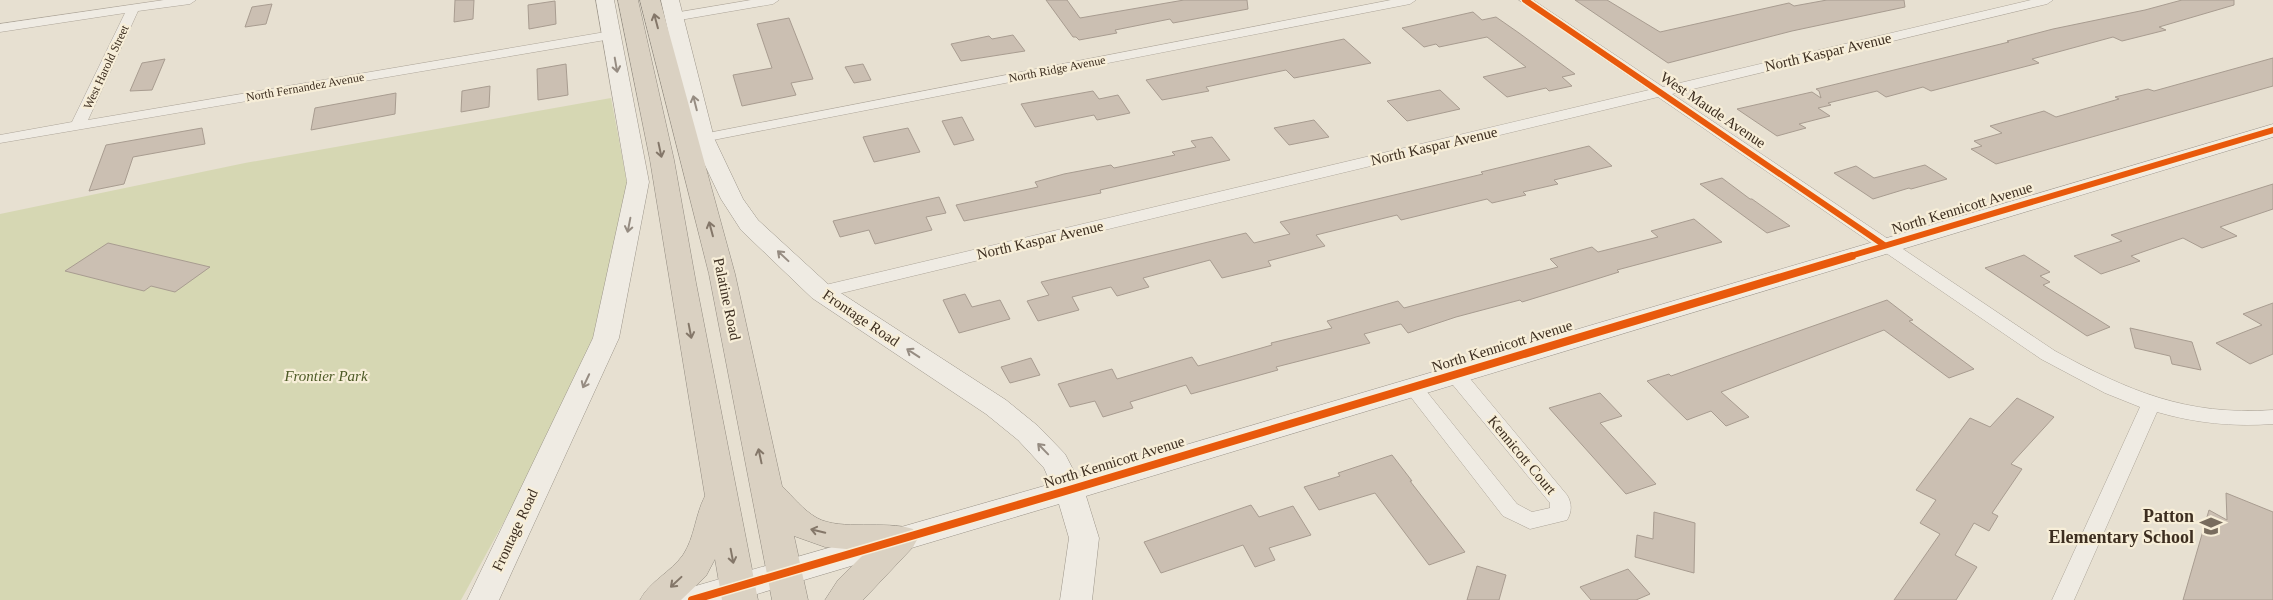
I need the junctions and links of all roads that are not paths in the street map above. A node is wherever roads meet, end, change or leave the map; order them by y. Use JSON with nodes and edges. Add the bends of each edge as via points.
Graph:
{"nodes":[{"id":1,"x":190,"y":0,"type":"edge"},
{"id":2,"x":605,"y":0,"type":"edge"},
{"id":3,"x":628,"y":0,"type":"edge"},
{"id":4,"x":650,"y":0,"type":"edge"},
{"id":5,"x":773,"y":0,"type":"edge"},
{"id":6,"x":1410,"y":0,"type":"edge"},
{"id":7,"x":1525,"y":0,"type":"edge"},
{"id":8,"x":2047,"y":0,"type":"edge"},
{"id":9,"x":133,"y":8,"type":"junction"},
{"id":10,"x":672,"y":9,"type":"edge"},
{"id":11,"x":0,"y":28,"type":"edge"},
{"id":12,"x":610,"y":35,"type":"junction"},
{"id":13,"x":1661,"y":92,"type":"junction"},
{"id":14,"x":78,"y":125,"type":"junction"},
{"id":15,"x":2273,"y":130,"type":"edge"},
{"id":16,"x":0,"y":138,"type":"edge"},
{"id":17,"x":704,"y":138,"type":"junction"},
{"id":18,"x":1884,"y":245,"type":"junction"},
{"id":19,"x":821,"y":292,"type":"junction"},
{"id":20,"x":1455,"y":374,"type":"junction"},
{"id":21,"x":1412,"y":387,"type":"junction"},
{"id":22,"x":2151,"y":404,"type":"junction"},
{"id":23,"x":2273,"y":417,"type":"edge"},
{"id":24,"x":767,"y":490,"type":"junction"},
{"id":25,"x":1069,"y":490,"type":"junction"},
{"id":26,"x":721,"y":494,"type":"junction"},
{"id":27,"x":902,"y":538,"type":"junction"},
{"id":28,"x":787,"y":586,"type":"edge"},
{"id":29,"x":739,"y":593,"type":"edge"},
{"id":30,"x":483,"y":600,"type":"edge"},
{"id":31,"x":658,"y":600,"type":"edge"},
{"id":32,"x":692,"y":600,"type":"edge"},
{"id":33,"x":843,"y":600,"type":"edge"},
{"id":34,"x":1076,"y":600,"type":"edge"},
{"id":35,"x":2064,"y":600,"type":"edge"}],
"edges":[{"from":1,"to":9,"type":"street"},
{"from":2,"to":12,"type":"street","name":"Frontage Road"},
{"from":3,"to":26,"type":"highway","one_way":true,"via":[[662,160]]},
{"from":24,"to":4,"type":"highway","name":"Palatine Road","one_way":true,"via":[[722,274]]},
{"from":5,"to":10,"type":"street"},
{"from":6,"to":17,"type":"street","name":"North Ridge Avenue"},
{"from":7,"to":13,"type":"street","name":"West Maude Avenue"},
{"from":8,"to":13,"type":"street","name":"North Kaspar Avenue"},
{"from":9,"to":11,"type":"street"},
{"from":9,"to":14,"type":"street","name":"West Harold Street"},
{"from":17,"to":10,"type":"street","name":"Frontage Road","one_way":true},
{"from":12,"to":14,"type":"street","name":"North Fernandez Avenue"},
{"from":12,"to":30,"type":"street","name":"Frontage Road","one_way":true,"via":[[638,182],[606,338]]},
{"from":13,"to":18,"type":"street","name":"West Maude Avenue"},
{"from":13,"to":19,"type":"street","name":"North Kaspar Avenue"},
{"from":14,"to":16,"type":"street","name":"North Fernandez Avenue"},
{"from":15,"to":18,"type":"street","name":"North Kennicott Avenue"},
{"from":19,"to":17,"type":"street","name":"Frontage Road","one_way":true,"via":[[749,226],[732,199]]},
{"from":18,"to":20,"type":"street","name":"North Kennicott Avenue"},
{"from":18,"to":22,"type":"street","name":"West Maude Avenue","via":[[2048,355]]},
{"from":25,"to":19,"type":"street","name":"Frontage Road","one_way":true,"via":[[1055,462],[1028,433],[996,407]]},
{"from":20,"to":21,"type":"street","name":"North Kennicott Avenue"},
{"from":20,"to":21,"type":"street","name":"Kennicott Court","via":[[1560,501],[1560,514],[1530,521],[1510,510]]},
{"from":21,"to":25,"type":"street","name":"North Kennicott Avenue"},
{"from":22,"to":23,"type":"street","name":"West Maude Avenue","via":[[2244,420]]},
{"from":22,"to":35,"type":"street"},
{"from":27,"to":24,"type":"highway","one_way":true,"via":[[862,538],[806,528]]},
{"from":24,"to":28,"type":"highway","name":"Palatine Road"},
{"from":25,"to":27,"type":"street","name":"North Kennicott Avenue"},
{"from":25,"to":34,"type":"street","name":"Frontage Road","via":[[1084,538]]},
{"from":26,"to":29,"type":"highway","one_way":true},
{"from":26,"to":31,"type":"highway","one_way":true,"via":[[706,543],[694,566]]},
{"from":27,"to":28,"type":"street","name":"North Kennicott Avenue"},
{"from":27,"to":33,"type":"highway"},
{"from":28,"to":29,"type":"street","name":"North Kennicott Avenue"},
{"from":29,"to":32,"type":"street","name":"North Kennicott Avenue"}]}
